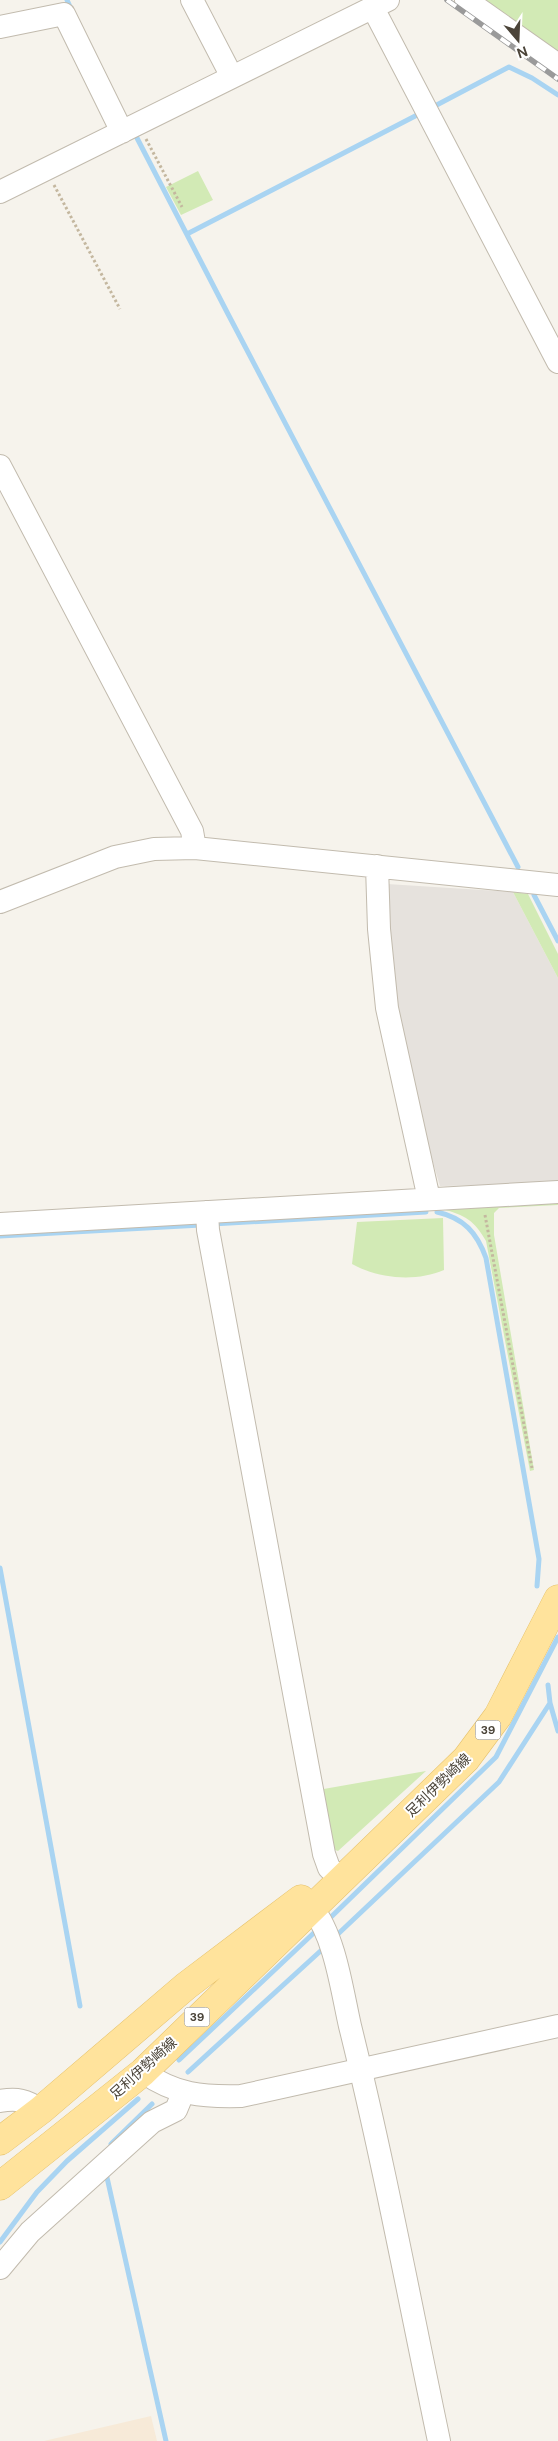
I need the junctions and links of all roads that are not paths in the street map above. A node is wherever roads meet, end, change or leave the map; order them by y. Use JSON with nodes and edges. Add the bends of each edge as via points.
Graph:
{"nodes":[{"id":1,"x":192,"y":0,"type":"edge"},
{"id":2,"x":466,"y":0,"type":"edge"},
{"id":3,"x":380,"y":4,"type":"edge"},
{"id":4,"x":0,"y":27,"type":"edge"},
{"id":5,"x":558,"y":65,"type":"edge"},
{"id":6,"x":232,"y":77,"type":"junction"},
{"id":7,"x":130,"y":128,"type":"junction"},
{"id":8,"x":0,"y":192,"type":"edge"},
{"id":9,"x":558,"y":362,"type":"edge"},
{"id":10,"x":0,"y":466,"type":"edge"},
{"id":11,"x":195,"y":848,"type":"junction"},
{"id":12,"x":377,"y":866,"type":"junction"},
{"id":13,"x":558,"y":885,"type":"edge"},
{"id":14,"x":0,"y":902,"type":"edge"},
{"id":15,"x":558,"y":1192,"type":"edge"},
{"id":16,"x":430,"y":1198,"type":"junction"},
{"id":17,"x":207,"y":1212,"type":"junction"},
{"id":18,"x":0,"y":1224,"type":"edge"},
{"id":19,"x":558,"y":1599,"type":"edge"},
{"id":20,"x":385,"y":1836,"type":"junction"},
{"id":21,"x":335,"y":1873,"type":"junction"},
{"id":22,"x":312,"y":1908,"type":"junction"},
{"id":23,"x":142,"y":2023,"type":"junction"},
{"id":24,"x":558,"y":2026,"type":"edge"},
{"id":25,"x":360,"y":2070,"type":"junction"},
{"id":26,"x":143,"y":2072,"type":"junction"},
{"id":27,"x":183,"y":2093,"type":"junction"},
{"id":28,"x":0,"y":2101,"type":"edge"},
{"id":29,"x":41,"y":2110,"type":"junction"},
{"id":30,"x":0,"y":2142,"type":"edge"},
{"id":31,"x":0,"y":2186,"type":"edge"},
{"id":32,"x":0,"y":2268,"type":"edge"},
{"id":33,"x":439,"y":2441,"type":"edge"}],
"edges":[{"from":1,"to":6,"type":"street"},
{"from":2,"to":5,"type":"street"},
{"from":3,"to":6,"type":"street"},
{"from":3,"to":9,"type":"street"},
{"from":4,"to":7,"type":"street","via":[[64,14]]},
{"from":6,"to":7,"type":"street"},
{"from":7,"to":8,"type":"street"},
{"from":10,"to":11,"type":"street","via":[[192,831]]},
{"from":11,"to":12,"type":"street"},
{"from":11,"to":14,"type":"street","via":[[154,849],[115,857]]},
{"from":12,"to":13,"type":"street"},
{"from":12,"to":16,"type":"street","via":[[387,1008]]},
{"from":15,"to":16,"type":"street"},
{"from":16,"to":17,"type":"street"},
{"from":17,"to":18,"type":"street"},
{"from":17,"to":21,"type":"street","via":[[324,1854],[329,1868]]},
{"from":19,"to":20,"type":"main road","name":"足利伊勢崎線","number":"39","via":[[518,1679],[482,1740]]},
{"from":20,"to":21,"type":"main road","name":"足利伊勢崎線","number":"39"},
{"from":20,"to":22,"type":"main road","name":"足利伊勢崎線","number":"39"},
{"from":21,"to":23,"type":"main road","name":"足利伊勢崎線","number":"39"},
{"from":22,"to":25,"type":"street","via":[[332,1951]]},
{"from":22,"to":26,"type":"main road","name":"足利伊勢崎線","number":"39"},
{"from":23,"to":26,"type":"main road","via":[[140,2049]]},
{"from":23,"to":29,"type":"main road","name":"足利伊勢崎線","number":"39"},
{"from":24,"to":25,"type":"street"},
{"from":25,"to":27,"type":"street","via":[[241,2096]]},
{"from":25,"to":33,"type":"street"},
{"from":26,"to":27,"type":"street","via":[[160,2084]]},
{"from":26,"to":29,"type":"main road","via":[[118,2064],[109,2066],[92,2075],[52,2108]]},
{"from":26,"to":31,"type":"main road","name":"足利伊勢崎線","number":"39"},
{"from":27,"to":32,"type":"street","via":[[176,2110],[152,2122],[30,2232]]},
{"from":28,"to":29,"type":"street","via":[[27,2100]]},
{"from":29,"to":30,"type":"main road","name":"足利伊勢崎線","number":"39"}]}
